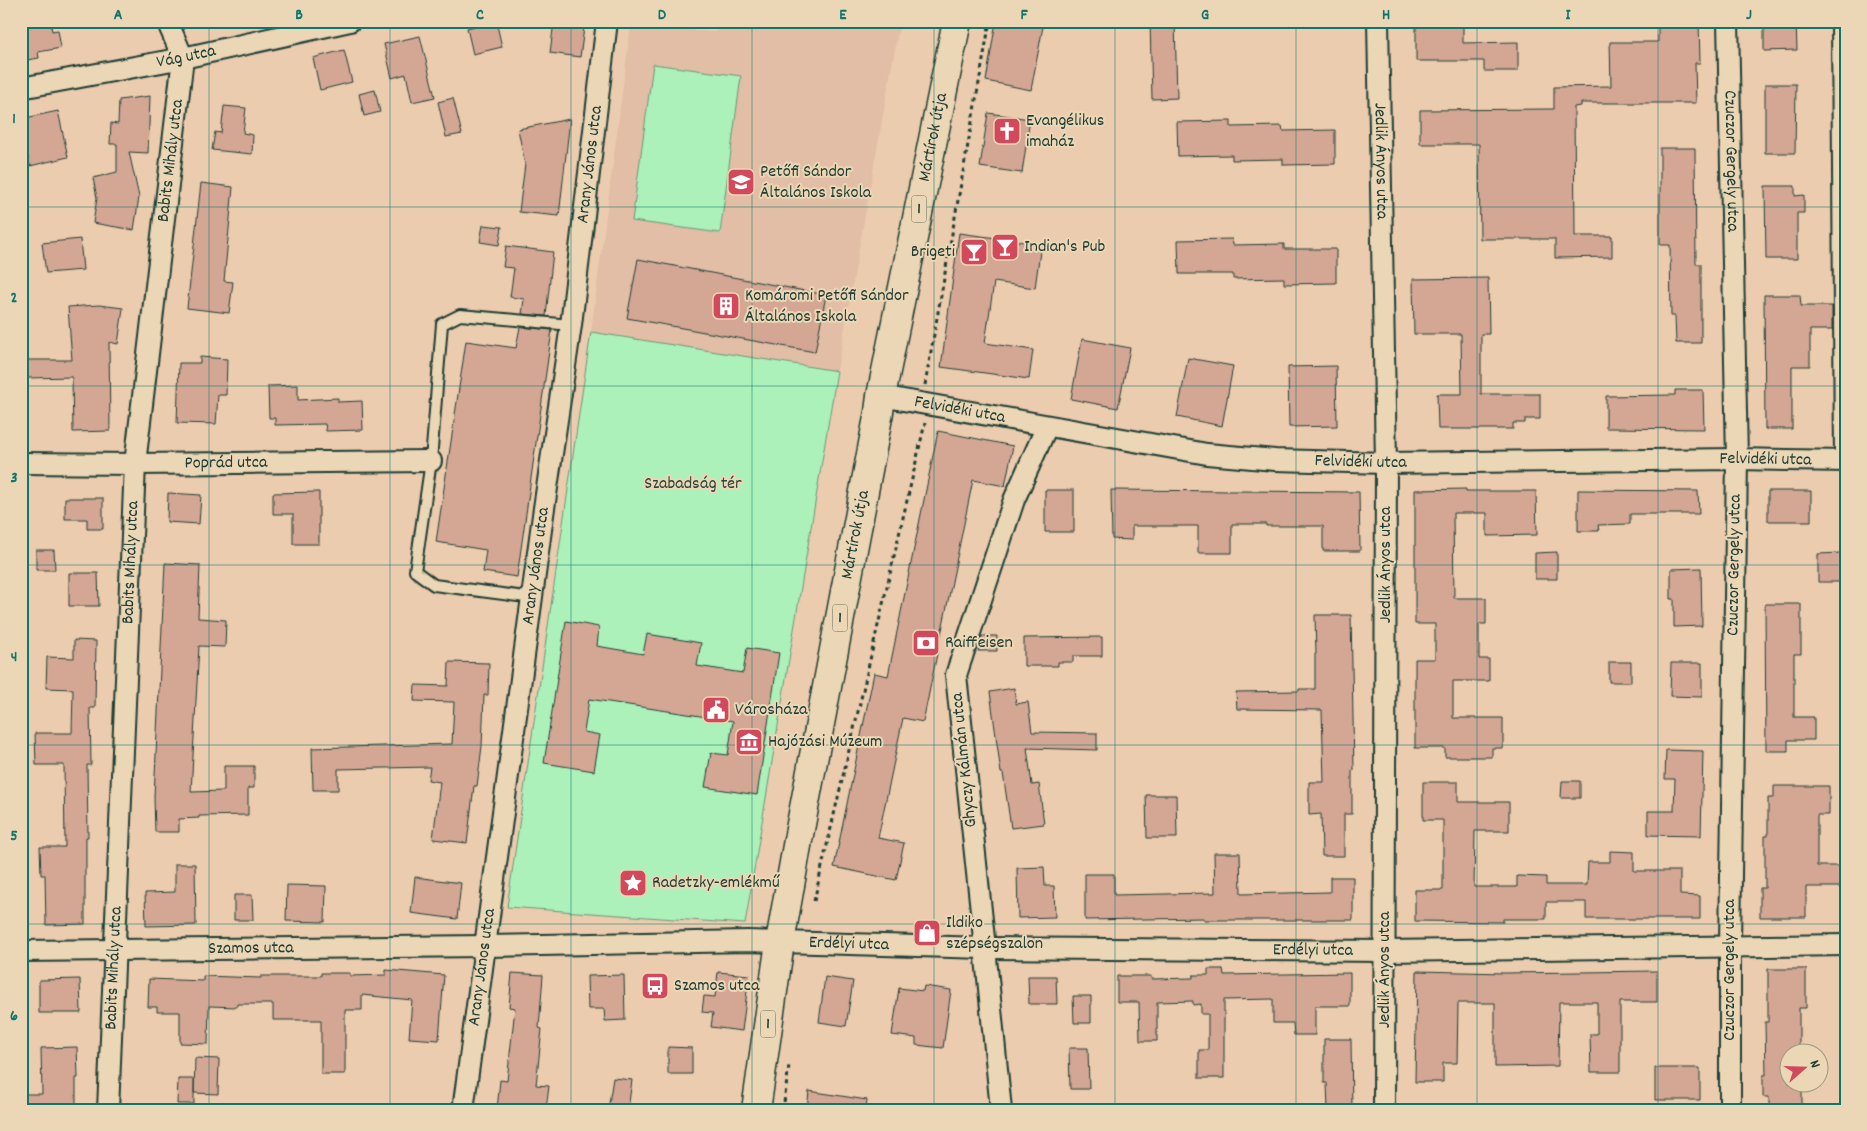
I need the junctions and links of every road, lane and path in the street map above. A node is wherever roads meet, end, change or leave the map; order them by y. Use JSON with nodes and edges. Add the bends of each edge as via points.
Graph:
{"nodes":[{"id":1,"x":167,"y":21,"type":"edge"},
{"id":2,"x":350,"y":21,"type":"edge"},
{"id":3,"x":607,"y":21,"type":"edge"},
{"id":4,"x":957,"y":21,"type":"edge"},
{"id":5,"x":990,"y":21,"type":"edge"},
{"id":6,"x":1378,"y":21,"type":"edge"},
{"id":7,"x":1728,"y":21,"type":"edge"},
{"id":8,"x":1842,"y":21,"type":"edge"},
{"id":9,"x":183,"y":58,"type":"junction"},
{"id":10,"x":21,"y":88,"type":"edge"},
{"id":11,"x":571,"y":325,"type":"junction"},
{"id":12,"x":881,"y":396,"type":"junction"},
{"id":13,"x":922,"y":404,"type":"junction"},
{"id":14,"x":1047,"y":426,"type":"junction"},
{"id":15,"x":1737,"y":459,"type":"junction"},
{"id":16,"x":431,"y":461,"type":"junction"},
{"id":17,"x":1845,"y":461,"type":"edge"},
{"id":18,"x":21,"y":463,"type":"edge"},
{"id":19,"x":1386,"y":463,"type":"junction"},
{"id":20,"x":135,"y":464,"type":"junction"},
{"id":21,"x":533,"y":598,"type":"junction"},
{"id":22,"x":813,"y":904,"type":"dead end"},
{"id":23,"x":780,"y":942,"type":"junction"},
{"id":24,"x":1730,"y":945,"type":"junction"},
{"id":25,"x":1846,"y":945,"type":"edge"},
{"id":26,"x":485,"y":946,"type":"junction"},
{"id":27,"x":985,"y":948,"type":"junction"},
{"id":28,"x":21,"y":951,"type":"edge"},
{"id":29,"x":115,"y":951,"type":"junction"},
{"id":30,"x":1384,"y":951,"type":"junction"},
{"id":31,"x":790,"y":1061,"type":"dead end"},
{"id":32,"x":108,"y":1110,"type":"edge"},
{"id":33,"x":464,"y":1110,"type":"edge"},
{"id":34,"x":756,"y":1110,"type":"edge"},
{"id":35,"x":783,"y":1110,"type":"edge"},
{"id":36,"x":1001,"y":1110,"type":"edge"},
{"id":37,"x":1384,"y":1110,"type":"edge"},
{"id":38,"x":1730,"y":1110,"type":"edge"}],
"edges":[{"from":1,"to":9,"type":"street"},
{"from":2,"to":9,"type":"street","name":"Vág utca"},
{"from":3,"to":11,"type":"street","name":"Arany János utca"},
{"from":4,"to":12,"type":"main road","name":"Mártírok útja","number":"1"},
{"from":5,"to":13,"type":"path"},
{"from":6,"to":19,"type":"street","name":"Jedlik Ányos utca"},
{"from":7,"to":15,"type":"street","name":"Czuczor Gergely utca"},
{"from":8,"to":17,"type":"street"},
{"from":9,"to":10,"type":"street","name":"Vág utca"},
{"from":9,"to":20,"type":"street","name":"Babits Mihály utca"},
{"from":11,"to":16,"type":"lane","via":[[460,315],[442,324]]},
{"from":11,"to":21,"type":"street","name":"Arany János utca","via":[[542,515]]},
{"from":12,"to":13,"type":"street","name":"Felvidéki utca"},
{"from":12,"to":23,"type":"main road","name":"Mártírok útja","number":"1"},
{"from":13,"to":14,"type":"street","name":"Felvidéki utca"},
{"from":13,"to":22,"type":"path","via":[[926,419]]},
{"from":14,"to":19,"type":"street","name":"Felvidéki utca","via":[[1207,454],[1275,460]]},
{"from":14,"to":27,"type":"street","name":"Ghyczy Kálmán utca","via":[[1014,500],[956,675]]},
{"from":15,"to":17,"type":"street","name":"Felvidéki utca"},
{"from":15,"to":19,"type":"street","name":"Felvidéki utca"},
{"from":15,"to":24,"type":"street","name":"Czuczor Gergely utca"},
{"from":16,"to":20,"type":"street","name":"Poprád utca"},
{"from":16,"to":21,"type":"lane","via":[[415,572],[434,585]]},
{"from":18,"to":20,"type":"street","name":"Poprád utca"},
{"from":19,"to":30,"type":"street","name":"Jedlik Ányos utca"},
{"from":20,"to":29,"type":"street","name":"Babits Mihály utca"},
{"from":21,"to":26,"type":"street","name":"Arany János utca"},
{"from":23,"to":26,"type":"street","name":"Szamos utca"},
{"from":23,"to":27,"type":"street","name":"Erdélyi utca"},
{"from":23,"to":34,"type":"main road","name":"Mártírok útja","number":"1"},
{"from":24,"to":25,"type":"street","name":"Erdélyi utca"},
{"from":24,"to":30,"type":"street","name":"Erdélyi utca"},
{"from":24,"to":38,"type":"street","name":"Czuczor Gergely utca"},
{"from":26,"to":29,"type":"street","name":"Szamos utca"},
{"from":26,"to":33,"type":"street","name":"Arany János utca"},
{"from":27,"to":30,"type":"street","name":"Erdélyi utca"},
{"from":27,"to":36,"type":"street","name":"Ghyczy Kálmán utca"},
{"from":28,"to":29,"type":"street","name":"Szamos utca"},
{"from":29,"to":32,"type":"street","name":"Babits Mihály utca"},
{"from":30,"to":37,"type":"street","name":"Jedlik Ányos utca"},
{"from":31,"to":35,"type":"path"}]}
